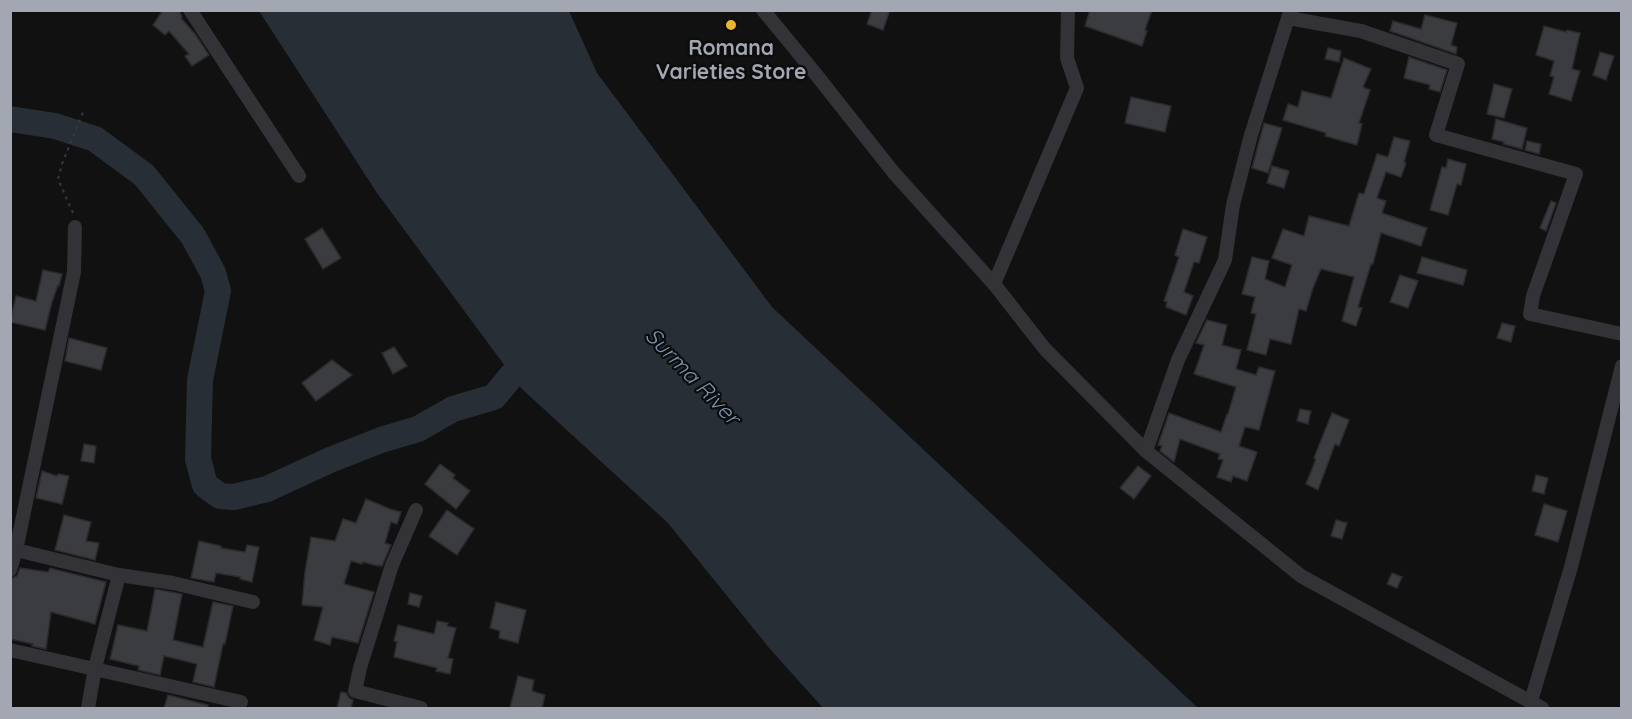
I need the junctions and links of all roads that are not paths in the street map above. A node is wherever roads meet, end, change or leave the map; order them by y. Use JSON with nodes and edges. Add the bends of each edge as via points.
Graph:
{"nodes":[{"id":1,"x":190,"y":10,"type":"edge"},
{"id":2,"x":763,"y":10,"type":"edge"},
{"id":3,"x":1068,"y":10,"type":"edge"},
{"id":4,"x":1290,"y":14,"type":"edge"},
{"id":5,"x":299,"y":176,"type":"dead end"},
{"id":6,"x":75,"y":227,"type":"road end"},
{"id":7,"x":994,"y":284,"type":"junction"},
{"id":8,"x":1622,"y":334,"type":"edge"},
{"id":9,"x":1622,"y":366,"type":"edge"},
{"id":10,"x":1146,"y":450,"type":"junction"},
{"id":11,"x":416,"y":510,"type":"dead end"},
{"id":12,"x":16,"y":550,"type":"junction"},
{"id":13,"x":10,"y":570,"type":"edge"},
{"id":14,"x":119,"y":575,"type":"junction"},
{"id":15,"x":253,"y":602,"type":"dead end"},
{"id":16,"x":10,"y":650,"type":"edge"},
{"id":17,"x":95,"y":668,"type":"junction"},
{"id":18,"x":241,"y":702,"type":"dead end"},
{"id":19,"x":1536,"y":705,"type":"edge"},
{"id":20,"x":88,"y":708,"type":"edge"},
{"id":21,"x":421,"y":708,"type":"edge"}],
"edges":[{"from":1,"to":5,"type":"street"},
{"from":2,"to":7,"type":"street","via":[[894,173]]},
{"from":3,"to":7,"type":"street","via":[[1067,58],[1077,88]]},
{"from":4,"to":8,"type":"street","via":[[1361,31],[1458,64],[1436,135],[1576,174],[1530,314]]},
{"from":4,"to":10,"type":"street","via":[[1251,135],[1233,205],[1225,260],[1178,360]]},
{"from":6,"to":12,"type":"street","via":[[74,272]]},
{"from":7,"to":10,"type":"street","via":[[1045,349]]},
{"from":9,"to":19,"type":"street"},
{"from":10,"to":19,"type":"street","via":[[1302,576]]},
{"from":11,"to":21,"type":"street","via":[[392,565],[355,691]]},
{"from":12,"to":13,"type":"street"},
{"from":12,"to":14,"type":"street"},
{"from":14,"to":15,"type":"street"},
{"from":14,"to":17,"type":"street"},
{"from":16,"to":17,"type":"street"},
{"from":17,"to":18,"type":"street"},
{"from":17,"to":20,"type":"street"}]}
